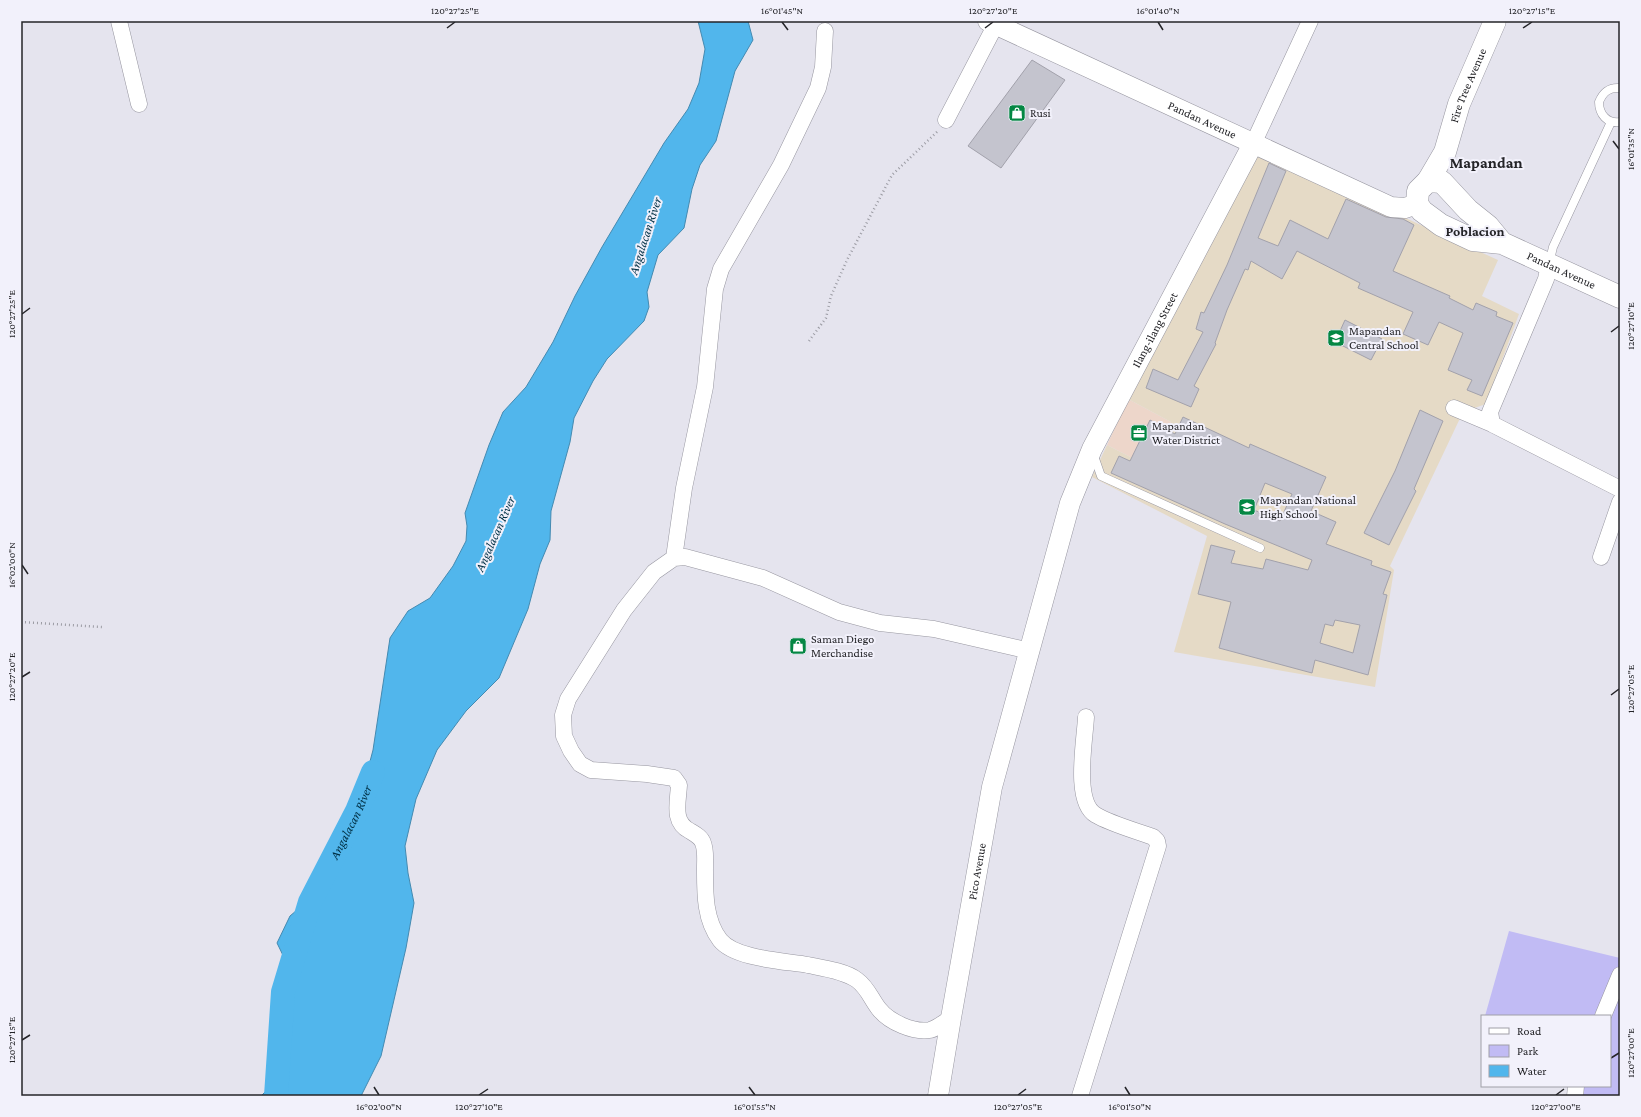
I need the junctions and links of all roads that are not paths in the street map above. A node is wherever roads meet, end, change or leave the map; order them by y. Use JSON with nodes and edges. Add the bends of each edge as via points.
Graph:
{"nodes":[{"id":1,"x":119,"y":21,"type":"edge"},
{"id":2,"x":1310,"y":21,"type":"edge"},
{"id":3,"x":1495,"y":21,"type":"edge"},
{"id":4,"x":992,"y":23,"type":"edge"},
{"id":5,"x":825,"y":31,"type":"dead end"},
{"id":6,"x":1620,"y":88,"type":"edge"},
{"id":7,"x":139,"y":104,"type":"dead end"},
{"id":8,"x":946,"y":120,"type":"road end"},
{"id":9,"x":1611,"y":122,"type":"junction"},
{"id":10,"x":1620,"y":122,"type":"edge"},
{"id":11,"x":1254,"y":142,"type":"junction"},
{"id":12,"x":1441,"y":185,"type":"junction"},
{"id":13,"x":1421,"y":209,"type":"junction"},
{"id":14,"x":1502,"y":243,"type":"junction"},
{"id":15,"x":1549,"y":265,"type":"junction"},
{"id":16,"x":1620,"y":297,"type":"edge"},
{"id":17,"x":1454,"y":408,"type":"dead end"},
{"id":18,"x":1492,"y":424,"type":"junction"},
{"id":19,"x":1092,"y":449,"type":"junction"},
{"id":20,"x":1620,"y":489,"type":"edge"},
{"id":21,"x":1620,"y":502,"type":"edge"},
{"id":22,"x":1260,"y":548,"type":"dead end"},
{"id":23,"x":1600,"y":557,"type":"dead end"},
{"id":24,"x":674,"y":558,"type":"junction"},
{"id":25,"x":1030,"y":651,"type":"junction"},
{"id":26,"x":1086,"y":717,"type":"dead end"},
{"id":27,"x":1620,"y":975,"type":"edge"},
{"id":28,"x":1603,"y":1015,"type":"edge"},
{"id":29,"x":951,"y":1018,"type":"junction"},
{"id":30,"x":938,"y":1096,"type":"edge"},
{"id":31,"x":1080,"y":1096,"type":"edge"}],
"edges":[{"from":1,"to":7,"type":"street"},
{"from":2,"to":11,"type":"street","name":"Ilang-ilang Street"},
{"from":3,"to":12,"type":"main road","name":"Fire Tree Avenue","via":[[1459,104],[1445,152]]},
{"from":4,"to":8,"type":"street"},
{"from":4,"to":11,"type":"street","name":"Pandan Avenue"},
{"from":5,"to":24,"type":"street","via":[[823,67],[818,88],[781,165],[721,269],[715,289],[706,380],[684,488]]},
{"from":6,"to":9,"type":"lane","via":[[1605,92],[1599,102],[1601,114]]},
{"from":9,"to":10,"type":"lane"},
{"from":9,"to":15,"type":"lane","via":[[1553,247]]},
{"from":11,"to":13,"type":"street","name":"Pandan Avenue","via":[[1391,207]]},
{"from":11,"to":19,"type":"street","name":"Ilang-ilang Street"},
{"from":12,"to":13,"type":"main road","via":[[1418,190]]},
{"from":12,"to":13,"type":"main road","name":"Pandan Avenue","via":[[1452,203],[1446,211],[1434,216]]},
{"from":12,"to":14,"type":"main road","name":"Pandan Avenue","via":[[1488,226]]},
{"from":13,"to":14,"type":"main road","name":"Pandan Avenue","via":[[1441,225],[1473,240]]},
{"from":14,"to":15,"type":"main road","name":"Pandan Avenue"},
{"from":15,"to":16,"type":"main road","name":"Pandan Avenue"},
{"from":15,"to":18,"type":"street","via":[[1546,280],[1490,412]]},
{"from":17,"to":18,"type":"street"},
{"from":18,"to":20,"type":"street"},
{"from":19,"to":22,"type":"lane","via":[[1101,476]]},
{"from":19,"to":25,"type":"street","name":"Ilang-ilang Street","via":[[1070,503]]},
{"from":21,"to":23,"type":"street"},
{"from":24,"to":25,"type":"street","via":[[685,557],[763,578],[839,612],[880,623],[934,629]]},
{"from":24,"to":29,"type":"street","via":[[654,572],[624,610],[568,699],[562,715],[564,736],[571,751],[580,764],[591,770],[647,774],[674,778],[678,781],[677,817],[685,829],[703,842],[705,898],[709,918],[720,940],[730,949],[744,954],[815,966],[850,976],[864,986],[878,1009],[902,1026],[929,1030],[937,1028]]},
{"from":25,"to":29,"type":"street","name":"Pico Avenue","via":[[992,787]]},
{"from":26,"to":31,"type":"street","via":[[1082,787],[1086,805],[1095,815],[1154,837],[1158,846]]},
{"from":27,"to":28,"type":"street"},
{"from":29,"to":30,"type":"street","name":"Pico Avenue"}]}
